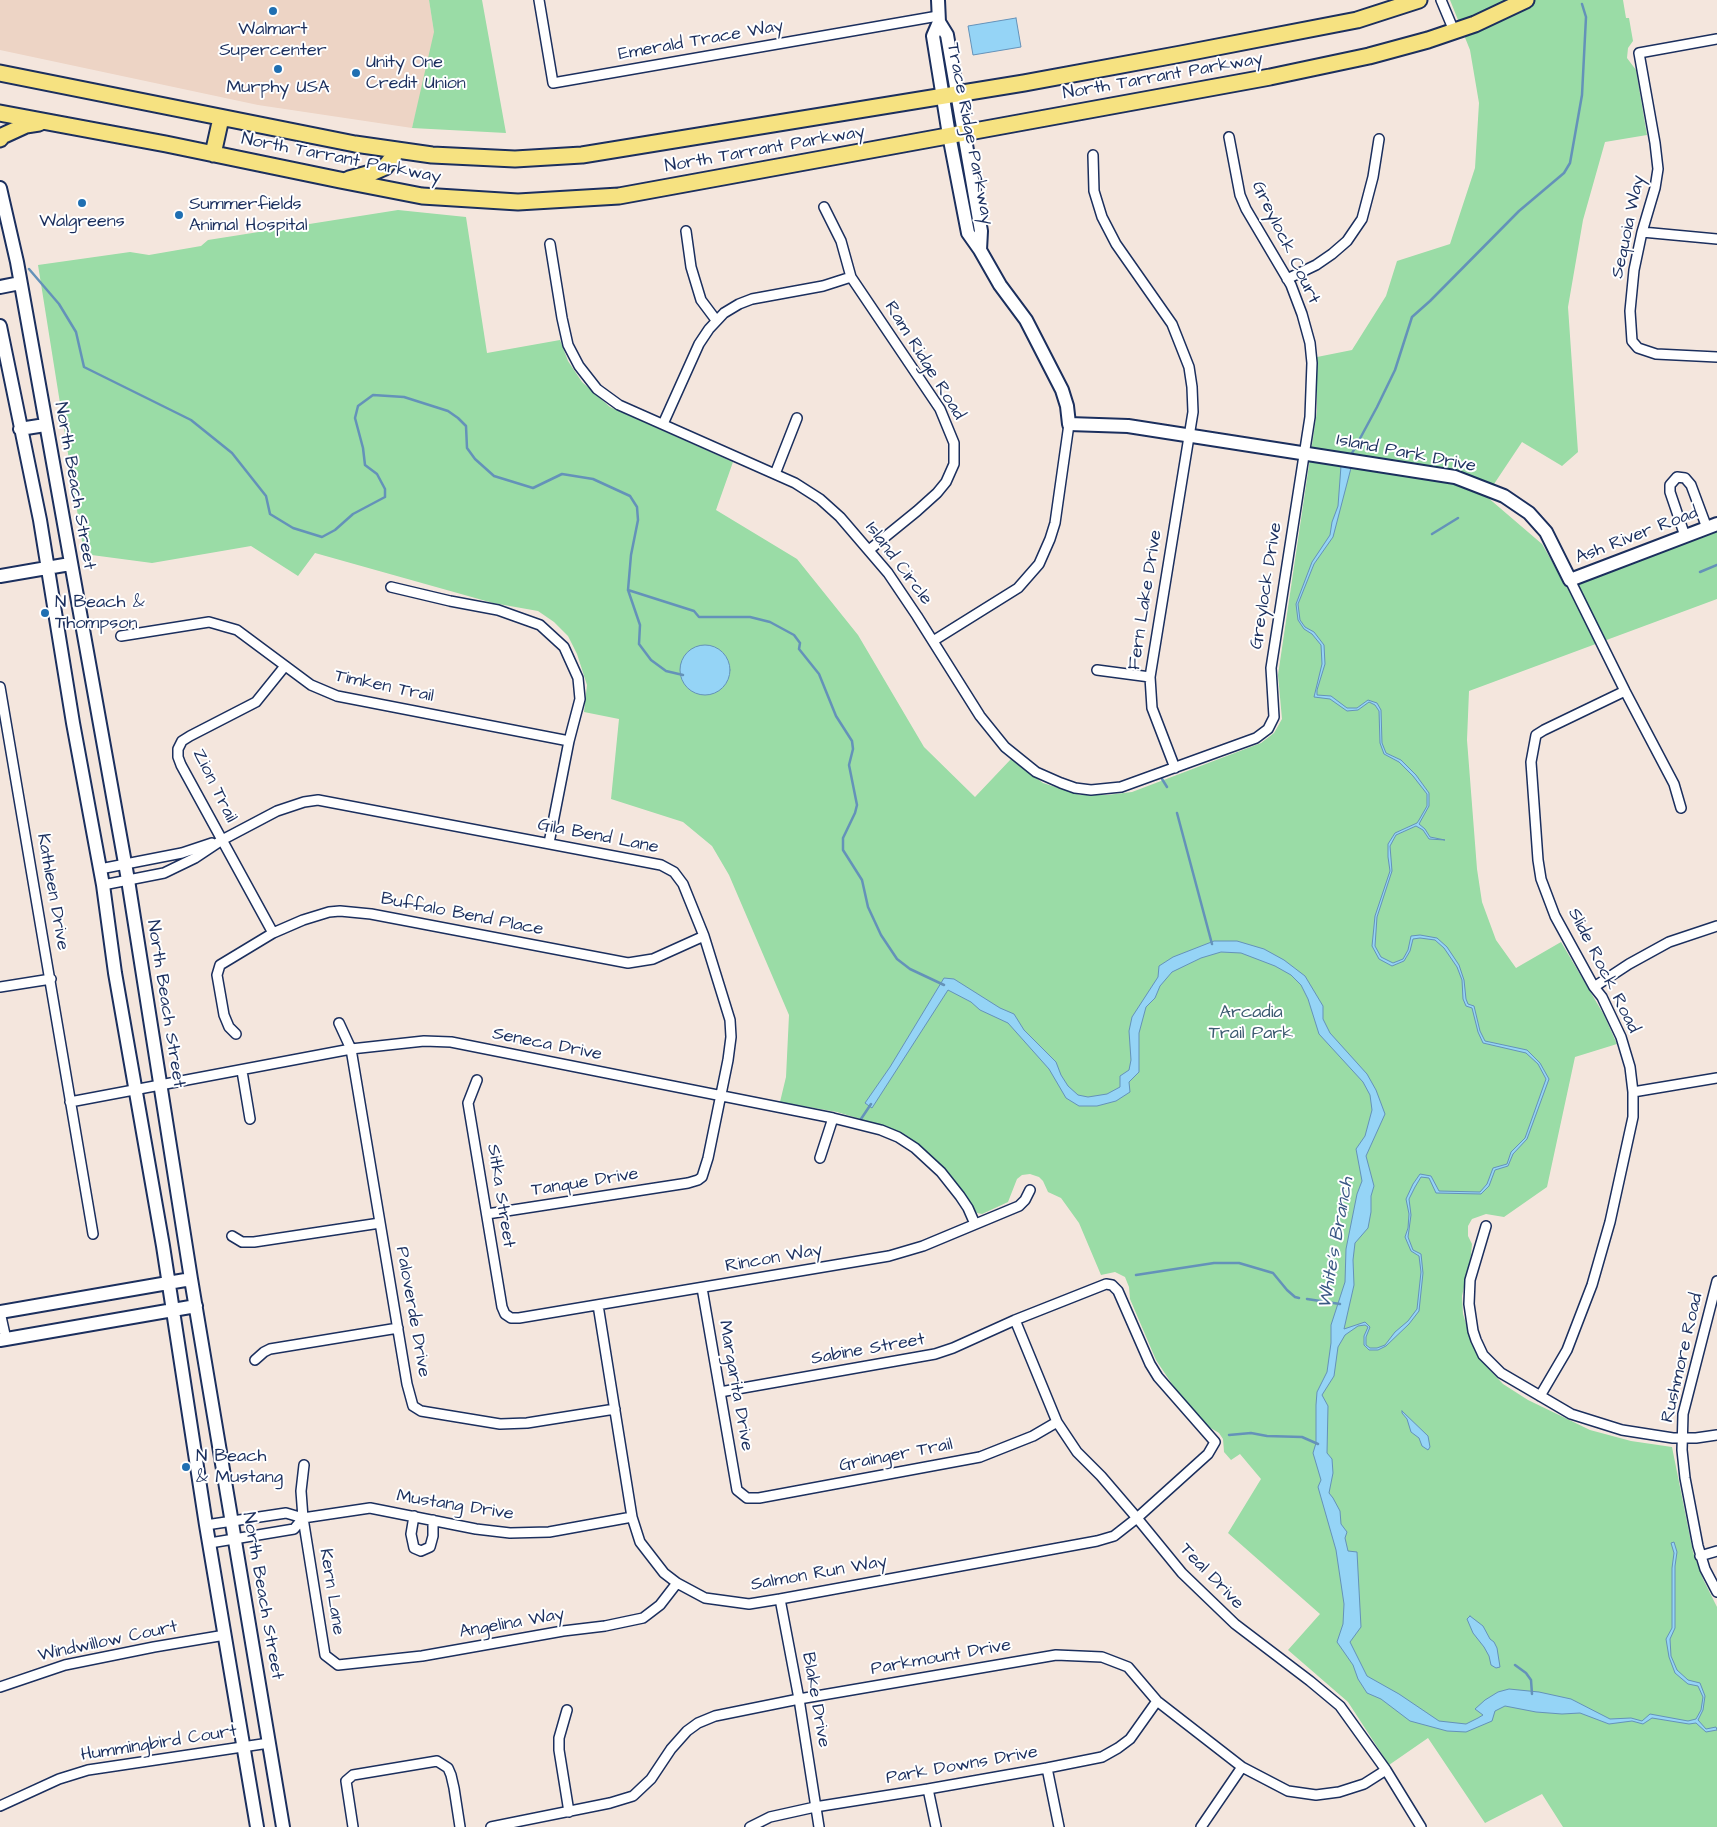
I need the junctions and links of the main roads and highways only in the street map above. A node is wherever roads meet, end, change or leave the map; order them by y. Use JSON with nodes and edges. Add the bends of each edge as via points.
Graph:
{"nodes":[{"id":1,"x":938,"y":0,"type":"edge"},
{"id":2,"x":1419,"y":0,"type":"edge"},
{"id":3,"x":1526,"y":0,"type":"edge"},
{"id":4,"x":0,"y":72,"type":"edge"},
{"id":5,"x":950,"y":95,"type":"junction"},
{"id":6,"x":0,"y":113,"type":"edge"},
{"id":7,"x":221,"y":118,"type":"junction"},
{"id":8,"x":45,"y":121,"type":"junction"},
{"id":9,"x":956,"y":133,"type":"junction"},
{"id":10,"x":0,"y":139,"type":"edge"},
{"id":11,"x":398,"y":150,"type":"junction"},
{"id":12,"x":213,"y":154,"type":"junction"},
{"id":13,"x":340,"y":180,"type":"junction"},
{"id":14,"x":0,"y":188,"type":"edge"},
{"id":15,"x":20,"y":283,"type":"junction"},
{"id":16,"x":0,"y":287,"type":"edge"},
{"id":17,"x":0,"y":326,"type":"edge"},
{"id":18,"x":1069,"y":424,"type":"joint"},
{"id":19,"x":45,"y":425,"type":"junction"},
{"id":20,"x":20,"y":429,"type":"junction"},
{"id":21,"x":1712,"y":526,"type":"edge"},
{"id":22,"x":70,"y":564,"type":"junction"},
{"id":23,"x":48,"y":568,"type":"junction"},
{"id":24,"x":0,"y":576,"type":"edge"},
{"id":25,"x":1570,"y":580,"type":"joint"},
{"id":26,"x":191,"y":1279,"type":"junction"},
{"id":27,"x":168,"y":1282,"type":"junction"},
{"id":28,"x":196,"y":1306,"type":"junction"},
{"id":29,"x":173,"y":1310,"type":"junction"},
{"id":30,"x":0,"y":1312,"type":"edge"},
{"id":31,"x":3,"y":1340,"type":"edge"},
{"id":32,"x":256,"y":1827,"type":"edge"},
{"id":33,"x":283,"y":1827,"type":"edge"}],
"edges":[{"from":1,"to":5,"type":"main road","name":"Trace Ridge Parkway","via":[[938,19],[947,35]]},
{"from":2,"to":5,"type":"main road","name":"North Tarrant Parkway","via":[[1356,20]]},
{"from":3,"to":9,"type":"main road","name":"North Tarrant Parkway","via":[[1475,24],[1369,56]]},
{"from":4,"to":7,"type":"main road","name":"North Tarrant Parkway"},
{"from":5,"to":9,"type":"main road","name":"Trace Ridge Parkway"},
{"from":5,"to":11,"type":"main road","name":"North Tarrant Parkway","via":[[582,155],[515,159]]},
{"from":6,"to":8,"type":"main road","name":"North Tarrant Parkway"},
{"from":7,"to":11,"type":"main road","name":"North Tarrant Parkway"},
{"from":7,"to":12,"type":"main road"},
{"from":8,"to":10,"type":"main road","via":[[26,125]]},
{"from":8,"to":12,"type":"main road","name":"North Tarrant Parkway"},
{"from":9,"to":13,"type":"main road","name":"North Tarrant Parkway","via":[[618,196],[518,202],[422,196]]},
{"from":9,"to":18,"type":"main road","name":"Trace Ridge Parkway","via":[[968,233],[1030,329],[1062,390]]},
{"from":11,"to":13,"type":"main road","via":[[385,167],[371,174]]},
{"from":12,"to":13,"type":"main road","name":"North Tarrant Parkway"},
{"from":14,"to":15,"type":"main road","name":"North Beach Street"},
{"from":15,"to":16,"type":"main road"},
{"from":15,"to":19,"type":"main road","name":"North Beach Street"},
{"from":17,"to":20,"type":"main road"},
{"from":18,"to":25,"type":"main road","name":"Island Park Drive","via":[[1128,426],[1455,477],[1504,496],[1529,513],[1546,532]]},
{"from":19,"to":20,"type":"main road"},
{"from":19,"to":22,"type":"main road","name":"North Beach Street"},
{"from":20,"to":23,"type":"main road"},
{"from":21,"to":25,"type":"main road","name":"Ash River Road"},
{"from":22,"to":23,"type":"main road"},
{"from":22,"to":26,"type":"main road","name":"North Beach Street","via":[[128,880]]},
{"from":23,"to":24,"type":"main road"},
{"from":23,"to":27,"type":"main road"},
{"from":26,"to":27,"type":"main road"},
{"from":26,"to":28,"type":"main road","name":"North Beach Street"},
{"from":27,"to":29,"type":"main road"},
{"from":27,"to":30,"type":"main road"},
{"from":28,"to":29,"type":"main road"},
{"from":28,"to":33,"type":"main road","name":"North Beach Street"},
{"from":29,"to":31,"type":"main road"},
{"from":29,"to":32,"type":"main road"}]}
